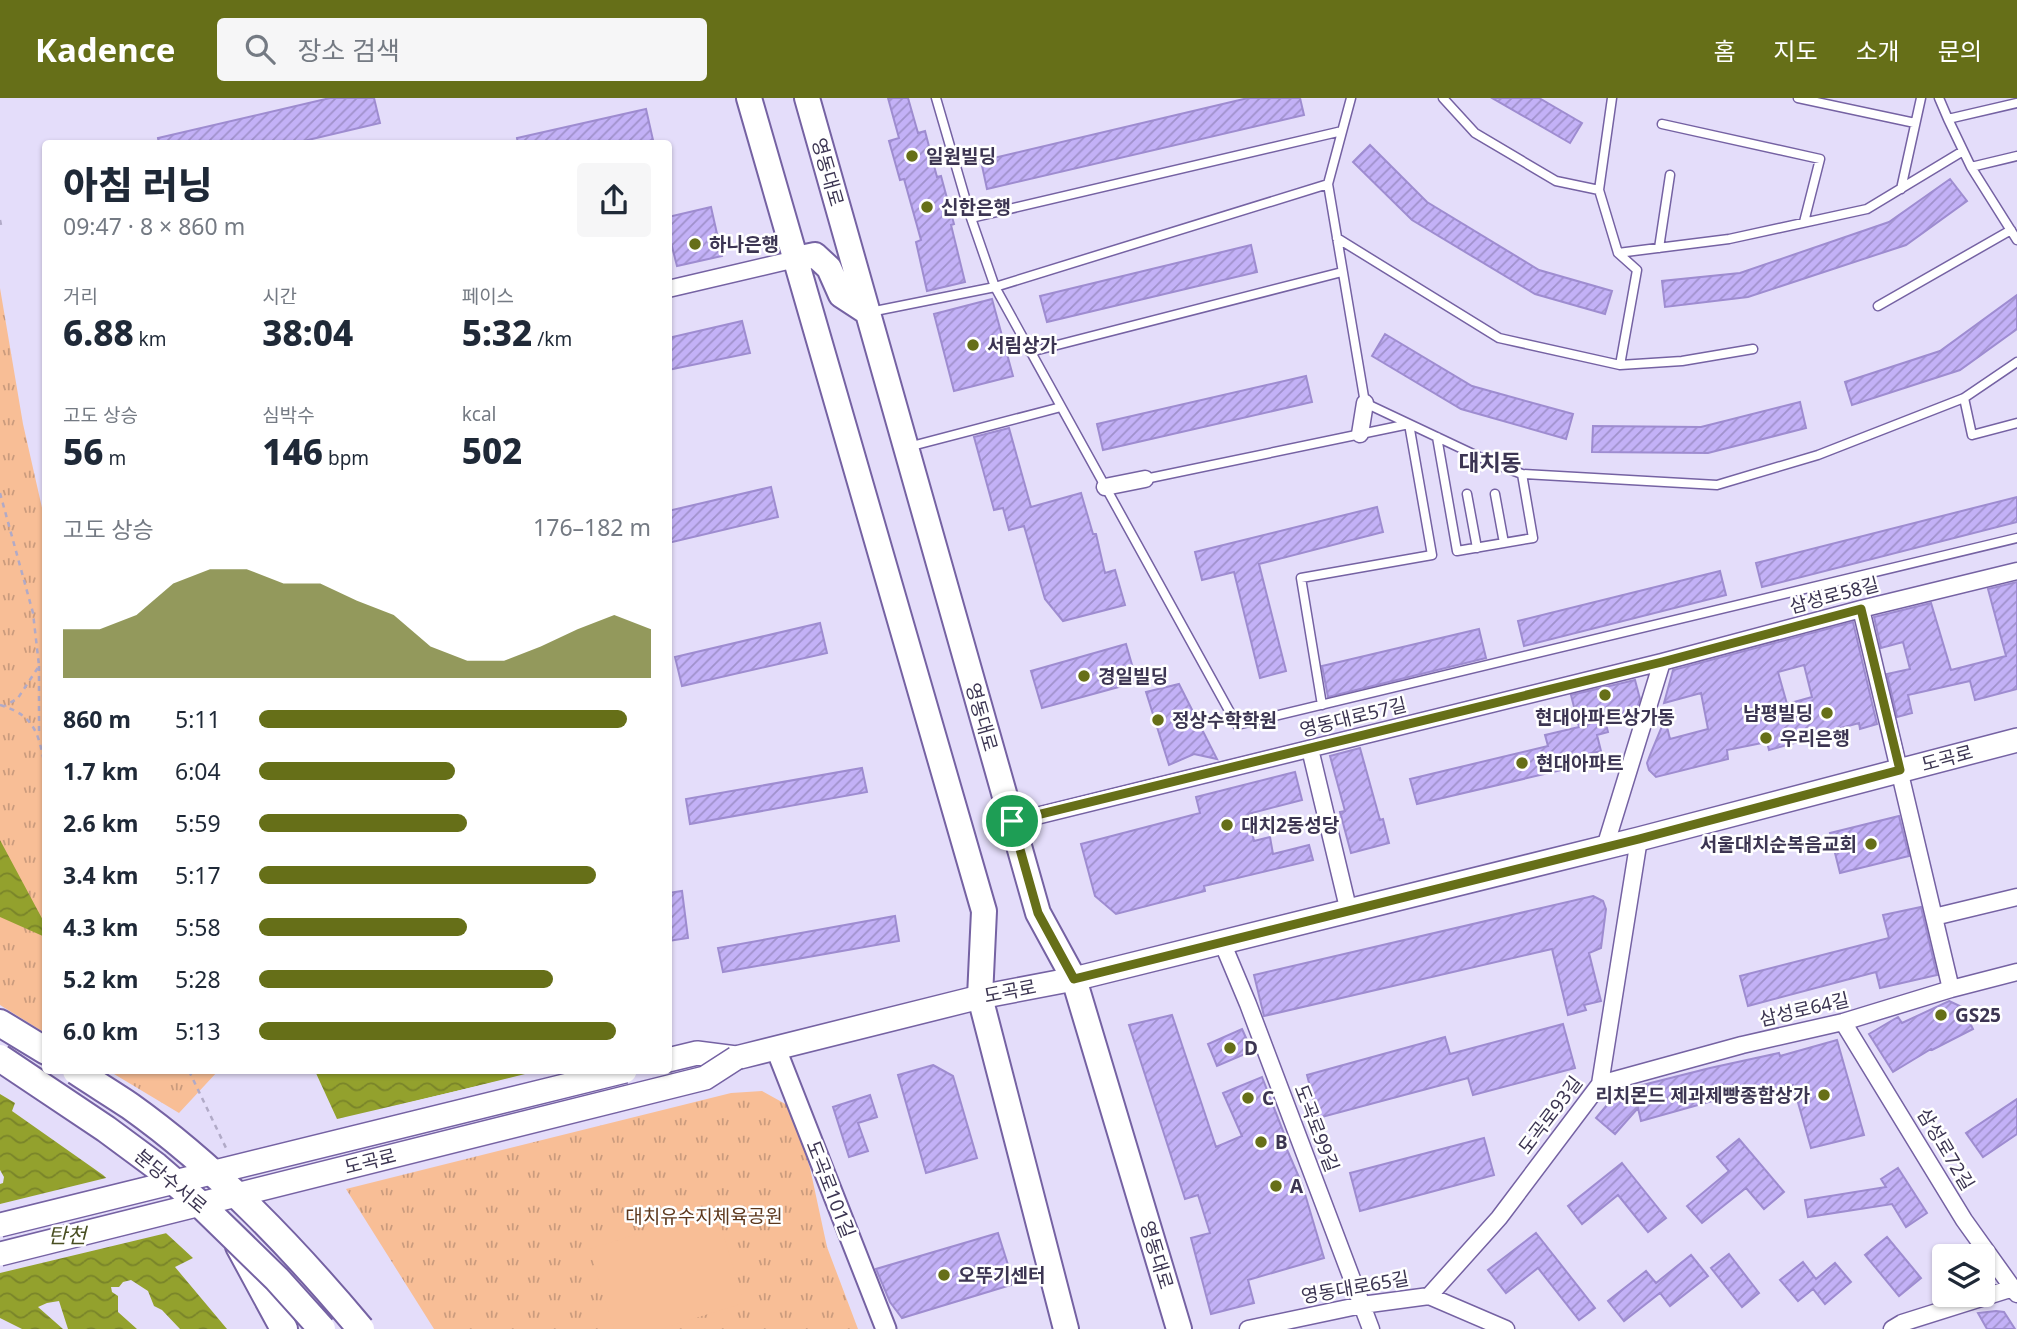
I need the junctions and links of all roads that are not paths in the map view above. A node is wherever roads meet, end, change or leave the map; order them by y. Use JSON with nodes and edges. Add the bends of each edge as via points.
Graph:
{"nodes":[{"id":1,"x":749,"y":98,"type":"edge"},
{"id":2,"x":807,"y":98,"type":"edge"},
{"id":3,"x":936,"y":98,"type":"edge"},
{"id":4,"x":1351,"y":98,"type":"edge"},
{"id":5,"x":1443,"y":98,"type":"edge"},
{"id":6,"x":1612,"y":98,"type":"edge"},
{"id":7,"x":1798,"y":98,"type":"edge"},
{"id":8,"x":1920,"y":98,"type":"edge"},
{"id":9,"x":1939,"y":98,"type":"edge"},
{"id":10,"x":2017,"y":103,"type":"edge"},
{"id":11,"x":1948,"y":119,"type":"junction"},
{"id":12,"x":1915,"y":123,"type":"junction"},
{"id":13,"x":1662,"y":124,"type":"dead end"},
{"id":14,"x":1342,"y":131,"type":"junction"},
{"id":15,"x":1963,"y":151,"type":"junction"},
{"id":16,"x":2017,"y":156,"type":"edge"},
{"id":17,"x":1971,"y":167,"type":"junction"},
{"id":18,"x":1670,"y":175,"type":"dead end"},
{"id":19,"x":1328,"y":184,"type":"junction"},
{"id":20,"x":1900,"y":189,"type":"junction"},
{"id":21,"x":1599,"y":190,"type":"junction"},
{"id":22,"x":971,"y":218,"type":"junction"},
{"id":23,"x":1804,"y":222,"type":"junction"},
{"id":24,"x":2011,"y":230,"type":"junction"},
{"id":25,"x":1337,"y":238,"type":"junction"},
{"id":26,"x":2017,"y":240,"type":"edge"},
{"id":27,"x":1659,"y":248,"type":"junction"},
{"id":28,"x":1618,"y":253,"type":"junction"},
{"id":29,"x":796,"y":259,"type":"junction"},
{"id":30,"x":1342,"y":272,"type":"junction"},
{"id":31,"x":995,"y":287,"type":"junction"},
{"id":32,"x":672,"y":288,"type":"edge"},
{"id":33,"x":1878,"y":306,"type":"dead end"},
{"id":34,"x":867,"y":312,"type":"junction"},
{"id":35,"x":1753,"y":349,"type":"dead end"},
{"id":36,"x":1030,"y":352,"type":"junction"},
{"id":37,"x":2017,"y":362,"type":"edge"},
{"id":38,"x":1620,"y":365,"type":"junction"},
{"id":39,"x":1964,"y":398,"type":"junction"},
{"id":40,"x":1365,"y":403,"type":"junction"},
{"id":41,"x":1061,"y":407,"type":"junction"},
{"id":42,"x":2017,"y":423,"type":"edge"},
{"id":43,"x":1409,"y":424,"type":"junction"},
{"id":44,"x":1360,"y":434,"type":"junction"},
{"id":45,"x":1437,"y":437,"type":"junction"},
{"id":46,"x":905,"y":448,"type":"junction"},
{"id":47,"x":1522,"y":474,"type":"junction"},
{"id":48,"x":1145,"y":479,"type":"joint"},
{"id":49,"x":1105,"y":487,"type":"junction"},
{"id":50,"x":1467,"y":494,"type":"dead end"},
{"id":51,"x":1495,"y":494,"type":"dead end"},
{"id":52,"x":2017,"y":538,"type":"edge"},
{"id":53,"x":1504,"y":543,"type":"junction"},
{"id":54,"x":1477,"y":548,"type":"junction"},
{"id":55,"x":2017,"y":571,"type":"edge"},
{"id":56,"x":1861,"y":609,"type":"junction"},
{"id":57,"x":1662,"y":662,"type":"junction"},
{"id":58,"x":1322,"y":705,"type":"junction"},
{"id":59,"x":2017,"y":740,"type":"edge"},
{"id":60,"x":1310,"y":750,"type":"junction"},
{"id":61,"x":1900,"y":770,"type":"junction"},
{"id":62,"x":1012,"y":821,"type":"junction"},
{"id":63,"x":1639,"y":839,"type":"junction"},
{"id":64,"x":1605,"y":847,"type":"junction"},
{"id":65,"x":2017,"y":897,"type":"edge"},
{"id":66,"x":1349,"y":912,"type":"junction"},
{"id":67,"x":1934,"y":917,"type":"junction"},
{"id":68,"x":1222,"y":942,"type":"junction"},
{"id":69,"x":2017,"y":972,"type":"edge"},
{"id":70,"x":1074,"y":979,"type":"junction"},
{"id":71,"x":1951,"y":989,"type":"junction"},
{"id":72,"x":980,"y":997,"type":"junction"},
{"id":73,"x":1843,"y":1022,"type":"junction"},
{"id":74,"x":0,"y":1023,"type":"edge"},
{"id":75,"x":42,"y":1049,"type":"edge"},
{"id":76,"x":776,"y":1049,"type":"junction"},
{"id":77,"x":0,"y":1058,"type":"edge"},
{"id":78,"x":736,"y":1058,"type":"junction"},
{"id":79,"x":672,"y":1059,"type":"edge"},
{"id":80,"x":81,"y":1074,"type":"edge"},
{"id":81,"x":613,"y":1074,"type":"edge"},
{"id":82,"x":1600,"y":1084,"type":"junction"},
{"id":83,"x":0,"y":1225,"type":"edge"},
{"id":84,"x":237,"y":1241,"type":"junction"},
{"id":85,"x":0,"y":1254,"type":"edge"},
{"id":86,"x":2015,"y":1291,"type":"edge"},
{"id":87,"x":1429,"y":1296,"type":"junction"},
{"id":88,"x":1362,"y":1305,"type":"junction"},
{"id":89,"x":284,"y":1329,"type":"edge"},
{"id":90,"x":322,"y":1329,"type":"edge"},
{"id":91,"x":361,"y":1329,"type":"edge"},
{"id":92,"x":886,"y":1329,"type":"edge"},
{"id":93,"x":1066,"y":1329,"type":"edge"},
{"id":94,"x":1179,"y":1329,"type":"edge"},
{"id":95,"x":1248,"y":1329,"type":"edge"},
{"id":96,"x":1371,"y":1329,"type":"edge"},
{"id":97,"x":1506,"y":1329,"type":"edge"},
{"id":98,"x":1892,"y":1329,"type":"edge"}],
"edges":[{"from":1,"to":29,"type":"main road"},
{"from":2,"to":34,"type":"main road","name":"영동대로"},
{"from":3,"to":22,"type":"lane"},
{"from":4,"to":14,"type":"lane"},
{"from":5,"to":21,"type":"lane","via":[[1475,133],[1556,181]]},
{"from":6,"to":21,"type":"lane"},
{"from":7,"to":12,"type":"lane"},
{"from":8,"to":12,"type":"lane"},
{"from":9,"to":11,"type":"lane"},
{"from":10,"to":11,"type":"lane"},
{"from":11,"to":15,"type":"lane"},
{"from":12,"to":20,"type":"lane"},
{"from":13,"to":23,"type":"lane","via":[[1820,159]]},
{"from":14,"to":19,"type":"lane"},
{"from":14,"to":22,"type":"lane"},
{"from":15,"to":17,"type":"lane"},
{"from":15,"to":20,"type":"lane"},
{"from":16,"to":17,"type":"lane"},
{"from":17,"to":24,"type":"lane"},
{"from":18,"to":27,"type":"lane"},
{"from":19,"to":25,"type":"lane"},
{"from":19,"to":31,"type":"lane"},
{"from":20,"to":23,"type":"lane","via":[[1867,209]]},
{"from":21,"to":28,"type":"lane"},
{"from":22,"to":31,"type":"lane"},
{"from":23,"to":27,"type":"lane"},
{"from":24,"to":26,"type":"lane"},
{"from":24,"to":33,"type":"lane"},
{"from":25,"to":30,"type":"lane"},
{"from":25,"to":38,"type":"lane","via":[[1499,338]]},
{"from":27,"to":28,"type":"lane"},
{"from":28,"to":38,"type":"lane","via":[[1637,270]]},
{"from":29,"to":32,"type":"street"},
{"from":29,"to":34,"type":"main road","via":[[814,256],[829,268],[841,295]]},
{"from":29,"to":72,"type":"main road","via":[[984,911]]},
{"from":30,"to":36,"type":"lane"},
{"from":30,"to":40,"type":"lane"},
{"from":31,"to":34,"type":"lane"},
{"from":31,"to":36,"type":"lane"},
{"from":34,"to":46,"type":"main road","name":"영동대로"},
{"from":35,"to":38,"type":"lane"},
{"from":36,"to":41,"type":"lane"},
{"from":37,"to":39,"type":"lane"},
{"from":39,"to":42,"type":"lane","via":[[1972,435]]},
{"from":39,"to":47,"type":"lane","via":[[1818,456],[1717,485]]},
{"from":40,"to":43,"type":"lane"},
{"from":40,"to":44,"type":"street"},
{"from":41,"to":46,"type":"lane"},
{"from":41,"to":49,"type":"lane"},
{"from":43,"to":44,"type":"lane"},
{"from":43,"to":45,"type":"lane"},
{"from":43,"to":58,"type":"lane","via":[[1432,555],[1301,578]]},
{"from":44,"to":48,"type":"lane"},
{"from":45,"to":47,"type":"lane"},
{"from":45,"to":54,"type":"lane","via":[[1457,551]]},
{"from":46,"to":62,"type":"main road","name":"영동대로"},
{"from":47,"to":53,"type":"lane","via":[[1533,538]]},
{"from":48,"to":49,"type":"street"},
{"from":49,"to":58,"type":"lane","via":[[1237,725]]},
{"from":50,"to":54,"type":"lane"},
{"from":51,"to":53,"type":"lane"},
{"from":52,"to":58,"type":"lane"},
{"from":53,"to":54,"type":"lane"},
{"from":55,"to":56,"type":"street","name":"삼성로58길"},
{"from":56,"to":57,"type":"street","name":"삼성로58길"},
{"from":56,"to":61,"type":"street"},
{"from":57,"to":60,"type":"street","name":"영동대로57길"},
{"from":57,"to":64,"type":"street"},
{"from":59,"to":61,"type":"main road","name":"도곡로"},
{"from":60,"to":62,"type":"street","name":"영동대로57길"},
{"from":60,"to":66,"type":"street"},
{"from":61,"to":63,"type":"main road","name":"도곡로"},
{"from":61,"to":67,"type":"street"},
{"from":62,"to":70,"type":"main road","name":"영동대로","via":[[1038,913]]},
{"from":63,"to":64,"type":"main road","name":"도곡로"},
{"from":63,"to":82,"type":"street","name":"도곡로93길"},
{"from":64,"to":66,"type":"main road","name":"도곡로"},
{"from":65,"to":67,"type":"street"},
{"from":66,"to":68,"type":"main road","name":"도곡로"},
{"from":67,"to":71,"type":"street"},
{"from":68,"to":70,"type":"main road","name":"도곡로"},
{"from":68,"to":88,"type":"street","name":"도곡로99길"},
{"from":69,"to":71,"type":"street","name":"삼성로64길"},
{"from":70,"to":72,"type":"main road","name":"도곡로"},
{"from":70,"to":94,"type":"main road","name":"영동대로"},
{"from":71,"to":73,"type":"street","name":"삼성로64길"},
{"from":72,"to":76,"type":"main road","name":"도곡로"},
{"from":72,"to":93,"type":"main road"},
{"from":73,"to":82,"type":"street","name":"삼성로64길"},
{"from":73,"to":86,"type":"street","name":"삼성로72길","via":[[1964,1220]]},
{"from":74,"to":75,"type":"highway"},
{"from":76,"to":78,"type":"main road","name":"도곡로"},
{"from":76,"to":92,"type":"street","name":"도곡로101길"},
{"from":77,"to":84,"type":"highway","name":"분당수서로","bridge":true,"via":[[156,1166]]},
{"from":78,"to":79,"type":"main road","name":"도곡로","via":[[697,1053]]},
{"from":78,"to":85,"type":"main road","name":"도곡로","bridge":true,"via":[[705,1078]]},
{"from":80,"to":91,"type":"highway","name":"분당수서로","bridge":true,"via":[[131,1107],[223,1184],[270,1228]]},
{"from":81,"to":83,"type":"main road","name":"도곡로","bridge":true},
{"from":82,"to":87,"type":"street","name":"도곡로93길","via":[[1499,1218]]},
{"from":84,"to":89,"type":"highway"},
{"from":84,"to":90,"type":"highway","name":"분당수서로","bridge":true},
{"from":86,"to":98,"type":"street"},
{"from":87,"to":88,"type":"street","name":"영동대로65길"},
{"from":87,"to":97,"type":"street","name":"영동대로65길"},
{"from":88,"to":95,"type":"street","name":"영동대로65길"},
{"from":88,"to":96,"type":"street","name":"도곡로99길"}]}
